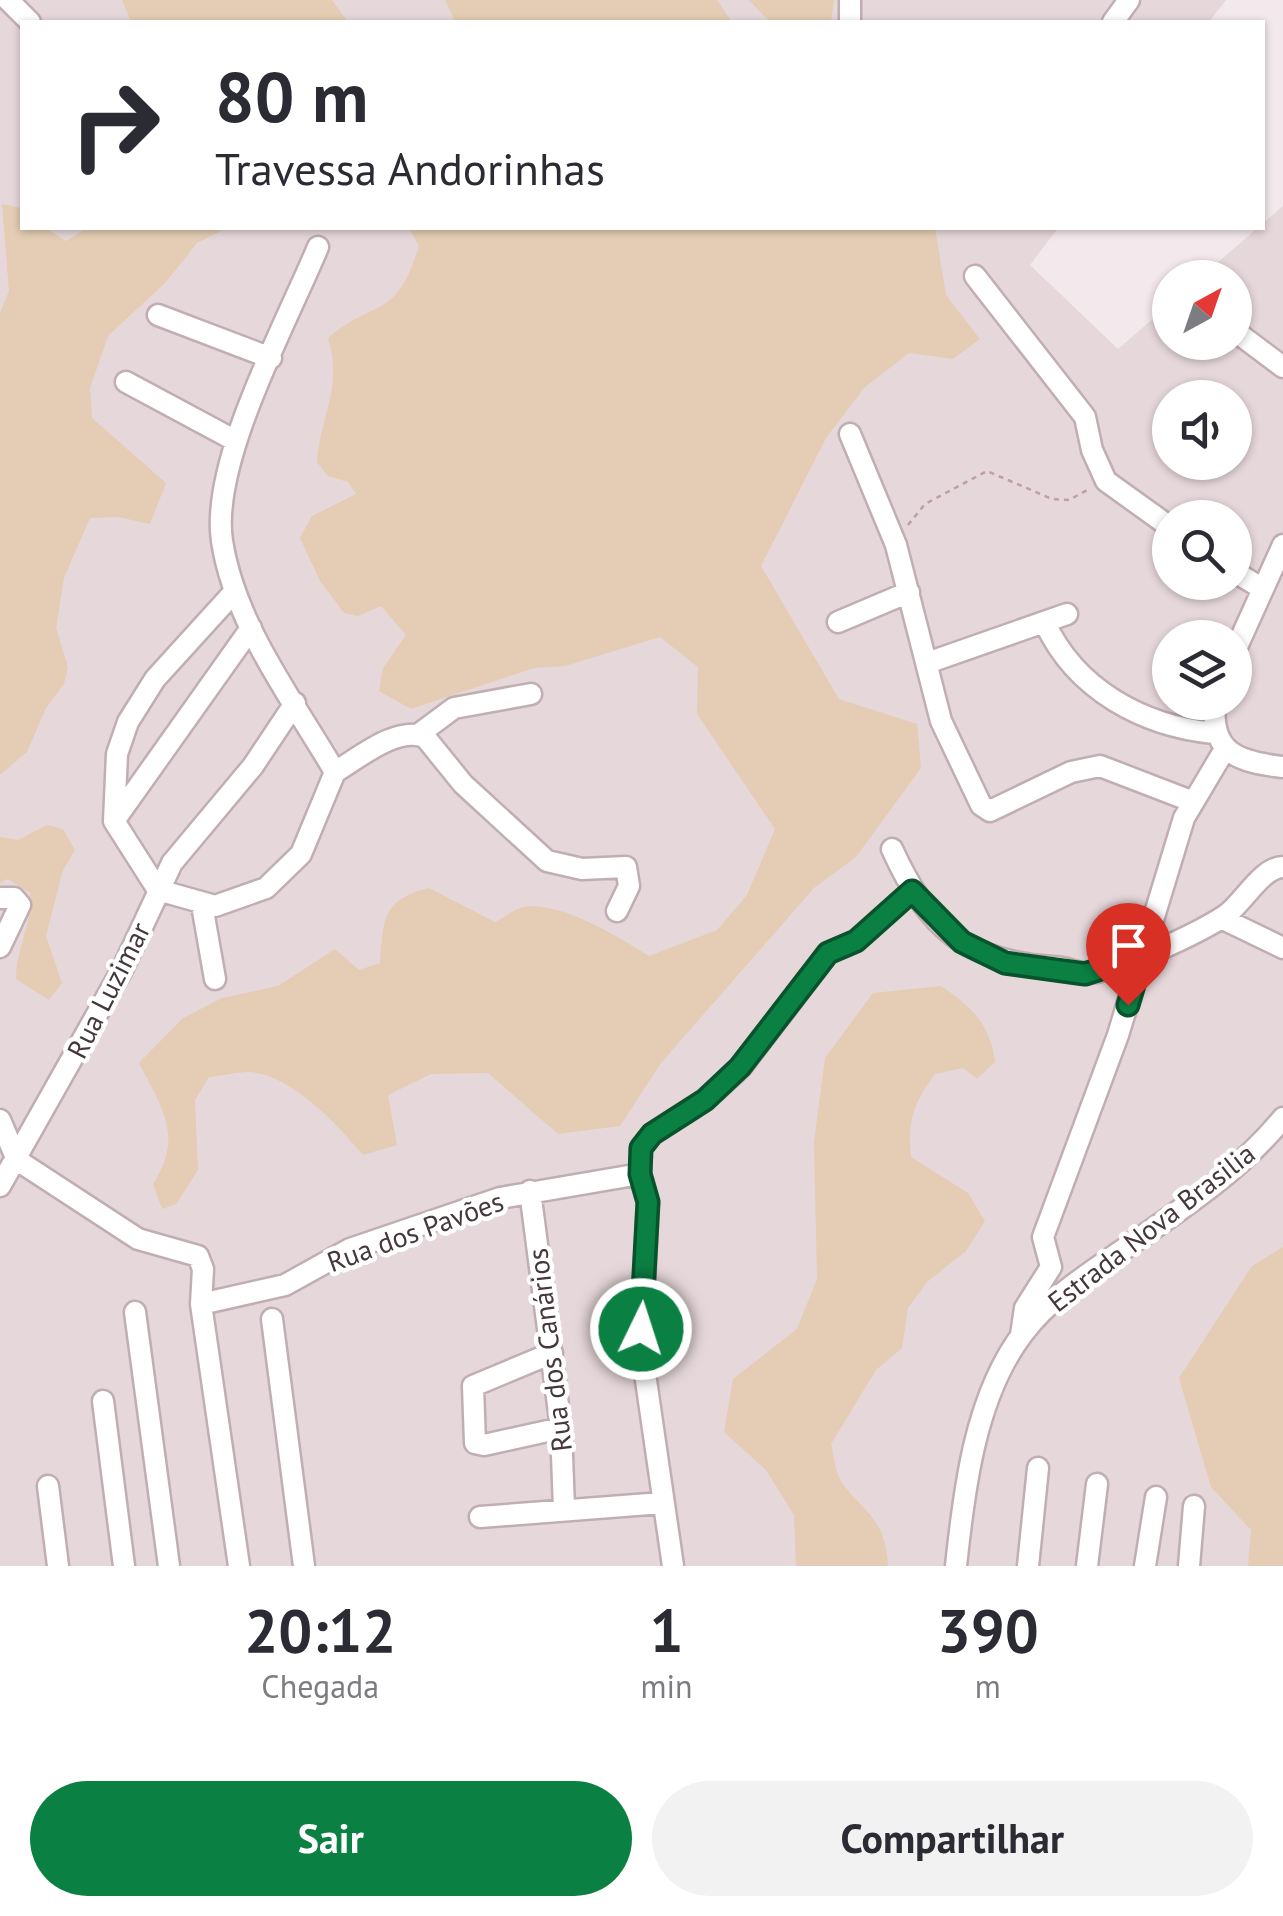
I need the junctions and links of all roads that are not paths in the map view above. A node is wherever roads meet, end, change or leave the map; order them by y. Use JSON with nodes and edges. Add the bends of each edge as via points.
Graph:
{"nodes":[{"id":1,"x":8,"y":0,"type":"edge"},
{"id":2,"x":28,"y":20,"type":"edge"},
{"id":3,"x":318,"y":247,"type":"dead end"},
{"id":4,"x":975,"y":276,"type":"dead end"},
{"id":5,"x":158,"y":315,"type":"dead end"},
{"id":6,"x":1252,"y":343,"type":"edge"},
{"id":7,"x":271,"y":358,"type":"junction"},
{"id":8,"x":1283,"y":367,"type":"edge"},
{"id":9,"x":126,"y":382,"type":"dead end"},
{"id":10,"x":850,"y":434,"type":"dead end"},
{"id":11,"x":236,"y":441,"type":"junction"},
{"id":12,"x":1152,"y":514,"type":"edge"},
{"id":13,"x":1283,"y":545,"type":"edge"},
{"id":14,"x":1252,"y":582,"type":"edge"},
{"id":15,"x":1263,"y":589,"type":"junction"},
{"id":16,"x":235,"y":591,"type":"junction"},
{"id":17,"x":909,"y":592,"type":"junction"},
{"id":18,"x":1067,"y":614,"type":"dead end"},
{"id":19,"x":1249,"y":620,"type":"edge"},
{"id":20,"x":838,"y":622,"type":"dead end"},
{"id":21,"x":1045,"y":623,"type":"junction"},
{"id":22,"x":252,"y":628,"type":"junction"},
{"id":23,"x":928,"y":663,"type":"junction"},
{"id":24,"x":530,"y":694,"type":"dead end"},
{"id":25,"x":295,"y":703,"type":"junction"},
{"id":26,"x":1217,"y":720,"type":"edge"},
{"id":27,"x":419,"y":734,"type":"junction"},
{"id":28,"x":1220,"y":741,"type":"junction"},
{"id":29,"x":1283,"y":768,"type":"edge"},
{"id":30,"x":335,"y":772,"type":"junction"},
{"id":31,"x":1191,"y":801,"type":"junction"},
{"id":32,"x":114,"y":821,"type":"junction"},
{"id":33,"x":892,"y":849,"type":"dead end"},
{"id":34,"x":1283,"y":867,"type":"edge"},
{"id":35,"x":158,"y":890,"type":"junction"},
{"id":36,"x":912,"y":891,"type":"junction"},
{"id":37,"x":0,"y":898,"type":"edge"},
{"id":38,"x":202,"y":905,"type":"junction"},
{"id":39,"x":617,"y":911,"type":"dead end"},
{"id":40,"x":1221,"y":918,"type":"junction"},
{"id":41,"x":0,"y":947,"type":"edge"},
{"id":42,"x":1283,"y":948,"type":"edge"},
{"id":43,"x":1143,"y":955,"type":"junction"},
{"id":44,"x":215,"y":979,"type":"dead end"},
{"id":45,"x":1283,"y":1118,"type":"edge"},
{"id":46,"x":0,"y":1120,"type":"edge"},
{"id":47,"x":16,"y":1160,"type":"junction"},
{"id":48,"x":640,"y":1174,"type":"junction"},
{"id":49,"x":0,"y":1186,"type":"edge"},
{"id":50,"x":530,"y":1191,"type":"junction"},
{"id":51,"x":200,"y":1306,"type":"junction"},
{"id":52,"x":135,"y":1312,"type":"dead end"},
{"id":53,"x":272,"y":1320,"type":"dead end"},
{"id":54,"x":1022,"y":1335,"type":"junction"},
{"id":55,"x":552,"y":1353,"type":"junction"},
{"id":56,"x":104,"y":1400,"type":"dead end"},
{"id":57,"x":561,"y":1428,"type":"junction"},
{"id":58,"x":1038,"y":1468,"type":"dead end"},
{"id":59,"x":1097,"y":1484,"type":"dead end"},
{"id":60,"x":48,"y":1486,"type":"dead end"},
{"id":61,"x":1156,"y":1497,"type":"dead end"},
{"id":62,"x":662,"y":1503,"type":"junction"},
{"id":63,"x":1194,"y":1506,"type":"dead end"},
{"id":64,"x":564,"y":1509,"type":"junction"},
{"id":65,"x":480,"y":1517,"type":"dead end"},
{"id":66,"x":58,"y":1566,"type":"edge"},
{"id":67,"x":124,"y":1566,"type":"edge"},
{"id":68,"x":169,"y":1566,"type":"edge"},
{"id":69,"x":239,"y":1566,"type":"edge"},
{"id":70,"x":304,"y":1566,"type":"edge"},
{"id":71,"x":672,"y":1566,"type":"edge"},
{"id":72,"x":956,"y":1566,"type":"edge"},
{"id":73,"x":1028,"y":1566,"type":"edge"},
{"id":74,"x":1088,"y":1566,"type":"edge"},
{"id":75,"x":1145,"y":1566,"type":"edge"},
{"id":76,"x":1189,"y":1566,"type":"edge"}],
"edges":[{"from":1,"to":2,"type":"street"},
{"from":3,"to":7,"type":"street"},
{"from":4,"to":12,"type":"street","via":[[1084,417],[1106,481]]},
{"from":5,"to":7,"type":"street"},
{"from":6,"to":8,"type":"street"},
{"from":7,"to":11,"type":"street"},
{"from":9,"to":11,"type":"street"},
{"from":10,"to":17,"type":"street"},
{"from":11,"to":16,"type":"street","via":[[220,512]]},
{"from":13,"to":15,"type":"street"},
{"from":14,"to":15,"type":"street"},
{"from":15,"to":19,"type":"street"},
{"from":16,"to":22,"type":"street"},
{"from":16,"to":32,"type":"street","via":[[182,644],[128,722],[117,754]]},
{"from":17,"to":20,"type":"street"},
{"from":17,"to":23,"type":"street"},
{"from":18,"to":21,"type":"street"},
{"from":21,"to":23,"type":"street"},
{"from":21,"to":28,"type":"street","via":[[1074,669],[1103,694],[1162,724]]},
{"from":22,"to":25,"type":"street"},
{"from":22,"to":32,"type":"street"},
{"from":23,"to":31,"type":"street","via":[[941,721],[985,810],[1070,772],[1100,766]]},
{"from":24,"to":27,"type":"street","via":[[454,708]]},
{"from":25,"to":30,"type":"street"},
{"from":25,"to":35,"type":"street","via":[[253,766],[179,852]]},
{"from":26,"to":28,"type":"street"},
{"from":27,"to":30,"type":"street","via":[[384,743]]},
{"from":27,"to":39,"type":"street","via":[[547,861],[626,867],[629,886]]},
{"from":28,"to":29,"type":"street","via":[[1253,762]]},
{"from":28,"to":31,"type":"street"},
{"from":30,"to":38,"type":"street","via":[[295,864],[238,902]]},
{"from":31,"to":43,"type":"street"},
{"from":32,"to":35,"type":"street","name":"Rua Luzimar"},
{"from":33,"to":36,"type":"street"},
{"from":34,"to":40,"type":"street","via":[[1270,871]]},
{"from":35,"to":38,"type":"street"},
{"from":35,"to":47,"type":"street","name":"Rua Luzimar"},
{"from":36,"to":43,"type":"street","via":[[962,942],[1005,963],[1085,974]]},
{"from":36,"to":48,"type":"street","via":[[856,941],[828,953],[740,1067],[705,1100],[652,1134],[641,1148]]},
{"from":37,"to":41,"type":"street","via":[[14,898],[20,906]]},
{"from":38,"to":44,"type":"street"},
{"from":40,"to":42,"type":"street"},
{"from":40,"to":43,"type":"street"},
{"from":43,"to":54,"type":"street","via":[[1044,1238],[1051,1267],[1025,1308]]},
{"from":45,"to":54,"type":"street","name":"Estrada Nova Brasilia","via":[[1231,1171],[1061,1294]]},
{"from":46,"to":47,"type":"street"},
{"from":47,"to":49,"type":"street","name":"Rua Luzimar"},
{"from":47,"to":51,"type":"street","via":[[138,1239],[194,1252],[202,1263]]},
{"from":48,"to":50,"type":"street","name":"Rua dos Pavões"},
{"from":48,"to":62,"type":"street","via":[[648,1202],[641,1346]]},
{"from":50,"to":51,"type":"street","name":"Rua dos Pavões","via":[[350,1249],[285,1285]]},
{"from":50,"to":55,"type":"street","name":"Rua dos Canários"},
{"from":51,"to":69,"type":"street"},
{"from":52,"to":68,"type":"street"},
{"from":53,"to":70,"type":"street"},
{"from":54,"to":72,"type":"street","name":"Estrada Nova Brasilia","via":[[978,1437]]},
{"from":55,"to":57,"type":"street","name":"Rua dos Canários"},
{"from":55,"to":57,"type":"street","via":[[472,1386],[472,1436],[484,1445]]},
{"from":56,"to":67,"type":"street"},
{"from":57,"to":64,"type":"street","name":"Rua dos Canários"},
{"from":58,"to":73,"type":"street"},
{"from":59,"to":74,"type":"street"},
{"from":60,"to":66,"type":"street"},
{"from":61,"to":75,"type":"street"},
{"from":62,"to":64,"type":"street"},
{"from":62,"to":71,"type":"street"},
{"from":63,"to":76,"type":"street"},
{"from":64,"to":65,"type":"street"}]}
